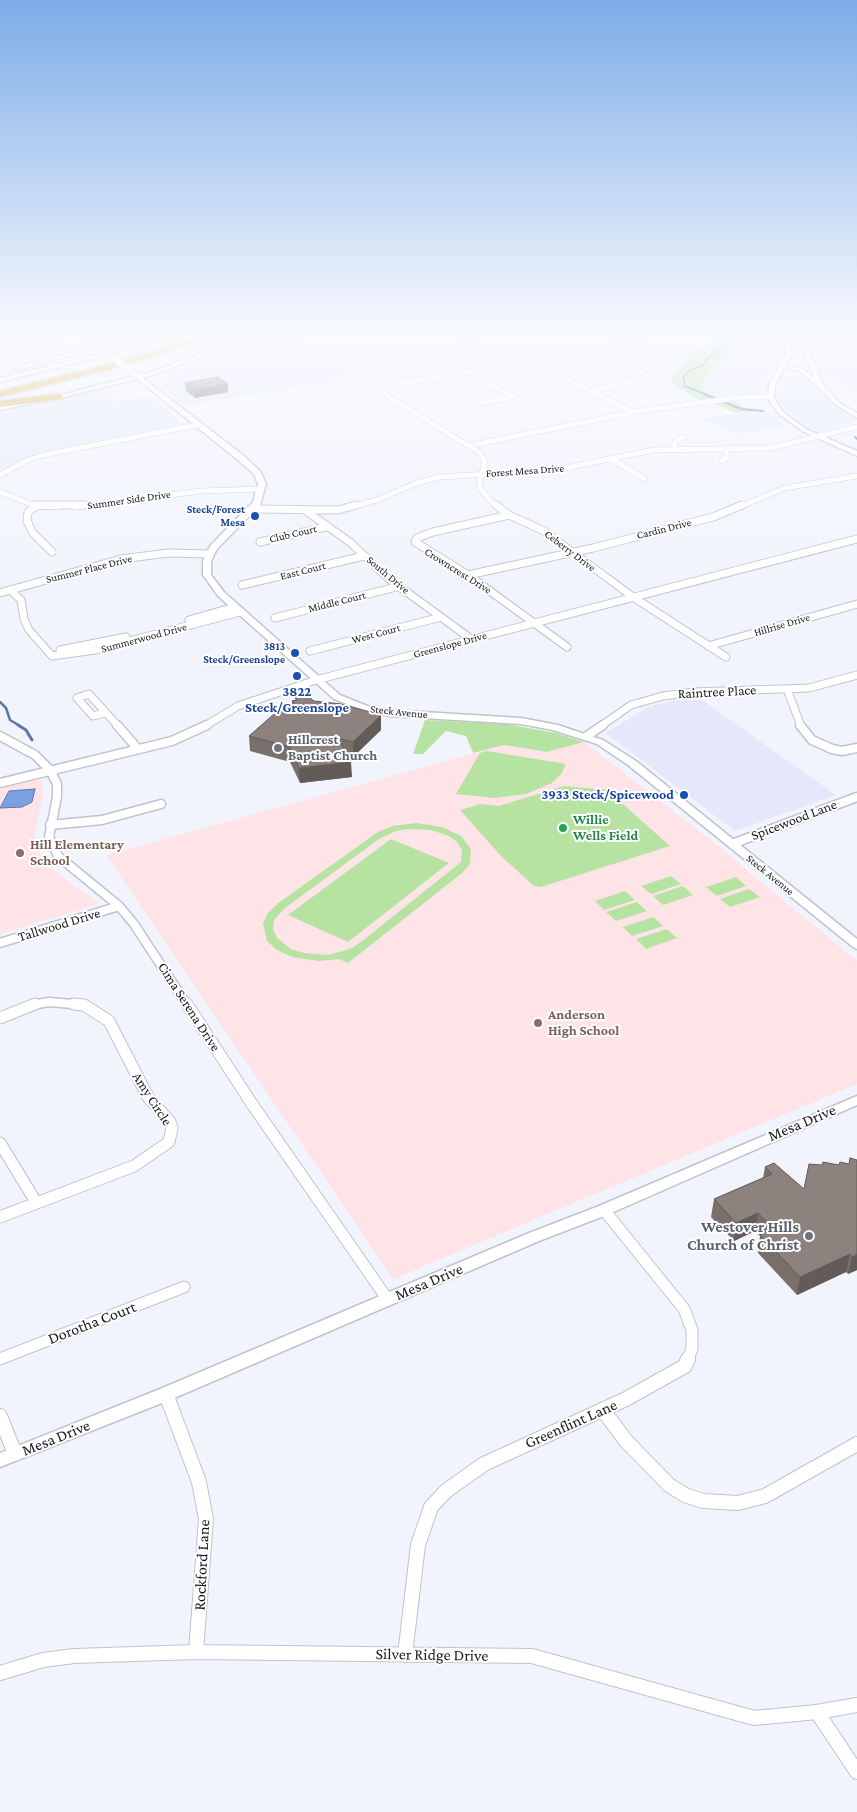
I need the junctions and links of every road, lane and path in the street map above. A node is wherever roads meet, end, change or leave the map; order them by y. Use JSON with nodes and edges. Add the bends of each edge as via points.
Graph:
{"nodes":[{"id":1,"x":188,"y":418,"type":"edge"},
{"id":2,"x":422,"y":418,"type":"edge"},
{"id":3,"x":606,"y":418,"type":"edge"},
{"id":4,"x":787,"y":418,"type":"edge"},
{"id":5,"x":197,"y":425,"type":"junction"},
{"id":6,"x":857,"y":427,"type":"edge"},
{"id":7,"x":684,"y":437,"type":"dead end"},
{"id":8,"x":820,"y":437,"type":"junction"},
{"id":9,"x":468,"y":446,"type":"junction"},
{"id":10,"x":674,"y":449,"type":"junction"},
{"id":11,"x":725,"y":449,"type":"junction"},
{"id":12,"x":857,"y":454,"type":"edge"},
{"id":13,"x":610,"y":458,"type":"junction"},
{"id":14,"x":722,"y":461,"type":"dead end"},
{"id":15,"x":482,"y":474,"type":"junction"},
{"id":16,"x":0,"y":475,"type":"edge"},
{"id":17,"x":857,"y":476,"type":"edge"},
{"id":18,"x":645,"y":479,"type":"dead end"},
{"id":19,"x":261,"y":489,"type":"junction"},
{"id":20,"x":0,"y":492,"type":"edge"},
{"id":21,"x":36,"y":506,"type":"junction"},
{"id":22,"x":254,"y":509,"type":"junction"},
{"id":23,"x":306,"y":511,"type":"junction"},
{"id":24,"x":509,"y":515,"type":"junction"},
{"id":25,"x":326,"y":526,"type":"junction"},
{"id":26,"x":857,"y":538,"type":"edge"},
{"id":27,"x":260,"y":542,"type":"dead end"},
{"id":28,"x":52,"y":552,"type":"dead end"},
{"id":29,"x":570,"y":552,"type":"junction"},
{"id":30,"x":209,"y":554,"type":"junction"},
{"id":31,"x":364,"y":556,"type":"junction"},
{"id":32,"x":468,"y":575,"type":"junction"},
{"id":33,"x":242,"y":585,"type":"dead end"},
{"id":34,"x":400,"y":586,"type":"junction"},
{"id":35,"x":10,"y":590,"type":"junction"},
{"id":36,"x":0,"y":593,"type":"edge"},
{"id":37,"x":633,"y":597,"type":"junction"},
{"id":38,"x":857,"y":604,"type":"edge"},
{"id":39,"x":237,"y":610,"type":"junction"},
{"id":40,"x":441,"y":617,"type":"junction"},
{"id":41,"x":275,"y":618,"type":"dead end"},
{"id":42,"x":535,"y":623,"type":"junction"},
{"id":43,"x":471,"y":639,"type":"junction"},
{"id":44,"x":708,"y":646,"type":"junction"},
{"id":45,"x":567,"y":647,"type":"dead end"},
{"id":46,"x":310,"y":651,"type":"dead end"},
{"id":47,"x":726,"y":657,"type":"dead end"},
{"id":48,"x":857,"y":675,"type":"edge"},
{"id":49,"x":316,"y":680,"type":"junction"},
{"id":50,"x":787,"y":689,"type":"junction"},
{"id":51,"x":105,"y":713,"type":"dead end"},
{"id":52,"x":587,"y":736,"type":"junction"},
{"id":53,"x":2,"y":739,"type":"edge"},
{"id":54,"x":857,"y":748,"type":"edge"},
{"id":55,"x":138,"y":749,"type":"junction"},
{"id":56,"x":50,"y":770,"type":"junction"},
{"id":57,"x":0,"y":783,"type":"edge"},
{"id":58,"x":857,"y":796,"type":"edge"},
{"id":59,"x":161,"y":804,"type":"dead end"},
{"id":60,"x":50,"y":826,"type":"junction"},
{"id":61,"x":732,"y":844,"type":"junction"},
{"id":62,"x":119,"y":906,"type":"junction"},
{"id":63,"x":0,"y":943,"type":"edge"},
{"id":64,"x":857,"y":945,"type":"edge"},
{"id":65,"x":0,"y":1018,"type":"edge"},
{"id":66,"x":857,"y":1100,"type":"edge"},
{"id":67,"x":0,"y":1143,"type":"edge"},
{"id":68,"x":36,"y":1202,"type":"junction"},
{"id":69,"x":604,"y":1210,"type":"junction"},
{"id":70,"x":0,"y":1218,"type":"edge"},
{"id":71,"x":184,"y":1287,"type":"dead end"},
{"id":72,"x":388,"y":1300,"type":"junction"},
{"id":73,"x":0,"y":1359,"type":"edge"},
{"id":74,"x":166,"y":1394,"type":"junction"},
{"id":75,"x":603,"y":1410,"type":"junction"},
{"id":76,"x":0,"y":1416,"type":"edge"},
{"id":77,"x":857,"y":1444,"type":"edge"},
{"id":78,"x":15,"y":1454,"type":"junction"},
{"id":79,"x":0,"y":1460,"type":"edge"},
{"id":80,"x":196,"y":1652,"type":"junction"},
{"id":81,"x":405,"y":1655,"type":"junction"},
{"id":82,"x":0,"y":1674,"type":"edge"},
{"id":83,"x":857,"y":1705,"type":"edge"},
{"id":84,"x":818,"y":1712,"type":"junction"},
{"id":85,"x":857,"y":1772,"type":"edge"}],
"edges":[{"from":1,"to":5,"type":"street"},
{"from":2,"to":9,"type":"street","name":"Ceberry Drive"},
{"from":3,"to":9,"type":"street"},
{"from":4,"to":8,"type":"street"},
{"from":5,"to":16,"type":"street","via":[[43,455]]},
{"from":5,"to":19,"type":"street","via":[[253,468],[260,478]]},
{"from":6,"to":8,"type":"street","name":"Forest Mesa Drive"},
{"from":7,"to":10,"type":"street","via":[[675,441]]},
{"from":8,"to":11,"type":"street","name":"Forest Mesa Drive","via":[[770,448]]},
{"from":8,"to":12,"type":"street"},
{"from":9,"to":15,"type":"street","name":"Ceberry Drive","via":[[484,457]]},
{"from":10,"to":11,"type":"street","name":"Forest Mesa Drive"},
{"from":10,"to":13,"type":"street","name":"Forest Mesa Drive"},
{"from":11,"to":14,"type":"street","via":[[727,456]]},
{"from":13,"to":15,"type":"street","name":"Forest Mesa Drive","via":[[556,470]]},
{"from":13,"to":18,"type":"street"},
{"from":15,"to":23,"type":"street","name":"Forest Mesa Drive","via":[[439,477],[357,506]]},
{"from":15,"to":24,"type":"street","name":"Ceberry Drive","via":[[481,490],[495,506]]},
{"from":17,"to":29,"type":"street","name":"Cardin Drive","via":[[785,488],[713,517]]},
{"from":19,"to":21,"type":"street","name":"Summer Side Drive","via":[[192,492],[90,506]]},
{"from":19,"to":22,"type":"street"},
{"from":20,"to":21,"type":"street","name":"Summer Side Drive"},
{"from":21,"to":28,"type":"street","via":[[28,512],[27,521],[33,533]]},
{"from":22,"to":23,"type":"street","name":"Forest Mesa Drive"},
{"from":22,"to":30,"type":"street"},
{"from":23,"to":25,"type":"street","name":"South Drive"},
{"from":24,"to":29,"type":"street","name":"Ceberry Drive","via":[[544,531]]},
{"from":24,"to":32,"type":"street","name":"Crowncrest Drive","via":[[417,538],[415,542]]},
{"from":25,"to":27,"type":"street","name":"Club Court"},
{"from":25,"to":31,"type":"street","name":"South Drive"},
{"from":26,"to":37,"type":"street","name":"Greenslope Drive"},
{"from":29,"to":32,"type":"street","name":"Cardin Drive"},
{"from":29,"to":37,"type":"street","name":"Ceberry Drive"},
{"from":30,"to":35,"type":"street","name":"Summer Place Drive","via":[[168,553],[127,558]]},
{"from":30,"to":39,"type":"street","name":"Steck Avenue","via":[[206,568],[209,581]]},
{"from":31,"to":33,"type":"street","name":"East Court"},
{"from":31,"to":34,"type":"street","name":"South Drive"},
{"from":32,"to":42,"type":"street","name":"Crowncrest Drive"},
{"from":34,"to":40,"type":"street","name":"South Drive"},
{"from":34,"to":41,"type":"street","name":"Middle Court"},
{"from":35,"to":36,"type":"street","name":"Summer Place Drive"},
{"from":35,"to":39,"type":"street","name":"Summerwood Drive","via":[[21,600],[29,630],[52,656],[95,650]]},
{"from":37,"to":42,"type":"street","name":"Greenslope Drive"},
{"from":37,"to":44,"type":"street","name":"Ceberry Drive"},
{"from":38,"to":44,"type":"street","name":"Hillrise Drive"},
{"from":39,"to":49,"type":"street","name":"Steck Avenue"},
{"from":40,"to":43,"type":"street","name":"South Drive"},
{"from":40,"to":46,"type":"street","name":"West Court"},
{"from":42,"to":43,"type":"street","name":"Greenslope Drive"},
{"from":42,"to":45,"type":"street"},
{"from":43,"to":49,"type":"street","name":"Greenslope Drive"},
{"from":44,"to":47,"type":"street","name":"Ceberry Drive"},
{"from":48,"to":50,"type":"street","name":"Raintree Place","via":[[809,688]]},
{"from":49,"to":52,"type":"street","name":"Steck Avenue","via":[[336,696],[374,710],[521,721]]},
{"from":49,"to":55,"type":"street","name":"Greenslope Drive","via":[[238,706],[188,735]]},
{"from":50,"to":52,"type":"street","name":"Raintree Place","via":[[694,692],[654,698],[630,706]]},
{"from":50,"to":54,"type":"street","via":[[798,722],[812,740],[842,751]]},
{"from":51,"to":55,"type":"street"},
{"from":52,"to":61,"type":"street","name":"Steck Avenue","via":[[623,756]]},
{"from":53,"to":56,"type":"street","name":"Cima Serena Drive","via":[[35,754]]},
{"from":55,"to":56,"type":"street","name":"Greenslope Drive"},
{"from":56,"to":57,"type":"street"},
{"from":56,"to":60,"type":"street","name":"Cima Serena Drive","via":[[57,784]]},
{"from":58,"to":61,"type":"street","name":"Spicewood Lane"},
{"from":59,"to":60,"type":"street","via":[[93,822]]},
{"from":60,"to":62,"type":"street","name":"Cima Serena Drive","via":[[49,837],[58,856]]},
{"from":61,"to":64,"type":"street","name":"Steck Avenue"},
{"from":62,"to":63,"type":"street","name":"Tallwood Drive"},
{"from":62,"to":72,"type":"street","name":"Cima Serena Drive","via":[[150,946],[252,1104]]},
{"from":65,"to":68,"type":"street","name":"Amy Circle","via":[[49,1002],[84,1005],[101,1014],[108,1021],[148,1097],[172,1128],[169,1142],[134,1166]]},
{"from":66,"to":69,"type":"street","name":"Mesa Drive"},
{"from":67,"to":68,"type":"street"},
{"from":68,"to":70,"type":"street","name":"Amy Circle"},
{"from":69,"to":72,"type":"street","name":"Mesa Drive"},
{"from":69,"to":75,"type":"street","name":"Greenflint Lane","via":[[680,1303],[692,1330],[692,1349],[685,1366]]},
{"from":71,"to":73,"type":"street","name":"Dorotha Court"},
{"from":72,"to":74,"type":"street","name":"Mesa Drive"},
{"from":74,"to":78,"type":"street","name":"Mesa Drive"},
{"from":74,"to":80,"type":"street","name":"Rockford Lane","via":[[199,1482],[206,1519]]},
{"from":75,"to":77,"type":"street","via":[[626,1441],[669,1485],[684,1495],[703,1501],[738,1503],[765,1496]]},
{"from":75,"to":81,"type":"street","name":"Greenflint Lane","via":[[484,1464],[446,1491],[431,1507],[418,1545]]},
{"from":76,"to":78,"type":"street"},
{"from":78,"to":79,"type":"street","name":"Mesa Drive"},
{"from":80,"to":81,"type":"street","name":"Silver Ridge Drive"},
{"from":80,"to":82,"type":"street","name":"Silver Ridge Drive","via":[[59,1658]]},
{"from":81,"to":84,"type":"street","name":"Silver Ridge Drive","via":[[532,1656],[754,1718]]},
{"from":83,"to":84,"type":"street","name":"Silver Ridge Drive"},
{"from":84,"to":85,"type":"street"}]}
